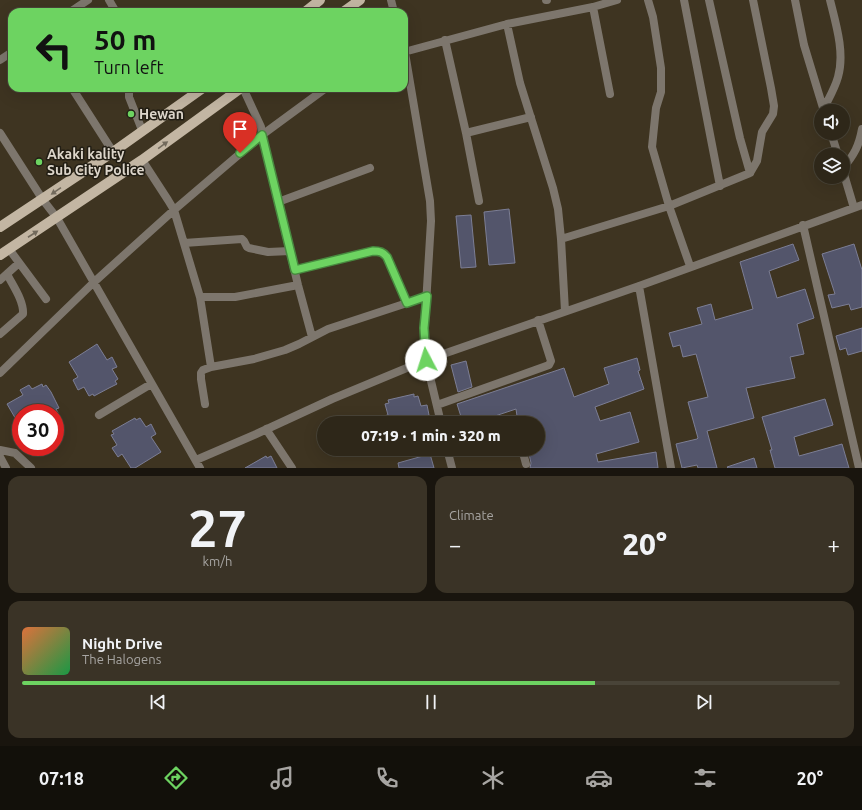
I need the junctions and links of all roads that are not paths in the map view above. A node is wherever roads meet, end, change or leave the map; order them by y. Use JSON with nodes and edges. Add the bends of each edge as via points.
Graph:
{"nodes":[{"id":1,"x":88,"y":0,"type":"edge"},
{"id":2,"x":320,"y":0,"type":"edge"},
{"id":3,"x":360,"y":0,"type":"edge"},
{"id":4,"x":617,"y":0,"type":"edge"},
{"id":5,"x":648,"y":0,"type":"edge"},
{"id":6,"x":684,"y":0,"type":"edge"},
{"id":7,"x":709,"y":0,"type":"edge"},
{"id":8,"x":753,"y":0,"type":"edge"},
{"id":9,"x":795,"y":0,"type":"edge"},
{"id":10,"x":830,"y":0,"type":"edge"},
{"id":11,"x":594,"y":7,"type":"junction"},
{"id":12,"x":76,"y":8,"type":"edge"},
{"id":13,"x":310,"y":8,"type":"edge"},
{"id":14,"x":349,"y":8,"type":"edge"},
{"id":15,"x":507,"y":24,"type":"junction"},
{"id":16,"x":444,"y":40,"type":"junction"},
{"id":17,"x":408,"y":49,"type":"edge"},
{"id":18,"x":408,"y":73,"type":"edge"},
{"id":19,"x":75,"y":92,"type":"edge"},
{"id":20,"x":129,"y":92,"type":"edge"},
{"id":21,"x":197,"y":92,"type":"edge"},
{"id":22,"x":236,"y":92,"type":"edge"},
{"id":23,"x":244,"y":92,"type":"edge"},
{"id":24,"x":321,"y":92,"type":"edge"},
{"id":25,"x":610,"y":94,"type":"dead end"},
{"id":26,"x":822,"y":104,"type":"edge"},
{"id":27,"x":827,"y":104,"type":"edge"},
{"id":28,"x":531,"y":117,"type":"junction"},
{"id":29,"x":862,"y":129,"type":"edge"},
{"id":30,"x":142,"y":130,"type":"junction"},
{"id":31,"x":0,"y":133,"type":"edge"},
{"id":32,"x":466,"y":133,"type":"junction"},
{"id":33,"x":262,"y":135,"type":"junction"},
{"id":34,"x":113,"y":152,"type":"junction"},
{"id":35,"x":142,"y":160,"type":"junction"},
{"id":36,"x":850,"y":160,"type":"edge"},
{"id":37,"x":370,"y":168,"type":"dead end"},
{"id":38,"x":750,"y":173,"type":"junction"},
{"id":39,"x":849,"y":184,"type":"edge"},
{"id":40,"x":720,"y":186,"type":"junction"},
{"id":41,"x":42,"y":200,"type":"junction"},
{"id":42,"x":479,"y":201,"type":"dead end"},
{"id":43,"x":278,"y":202,"type":"junction"},
{"id":44,"x":669,"y":206,"type":"junction"},
{"id":45,"x":858,"y":206,"type":"edge"},
{"id":46,"x":174,"y":210,"type":"junction"},
{"id":47,"x":57,"y":218,"type":"junction"},
{"id":48,"x":803,"y":225,"type":"junction"},
{"id":49,"x":0,"y":227,"type":"edge"},
{"id":50,"x":561,"y":239,"type":"junction"},
{"id":51,"x":184,"y":243,"type":"junction"},
{"id":52,"x":9,"y":249,"type":"junction"},
{"id":53,"x":290,"y":251,"type":"junction"},
{"id":54,"x":0,"y":256,"type":"edge"},
{"id":55,"x":19,"y":263,"type":"junction"},
{"id":56,"x":690,"y":266,"type":"junction"},
{"id":57,"x":295,"y":270,"type":"junction"},
{"id":58,"x":7,"y":274,"type":"junction"},
{"id":59,"x":0,"y":280,"type":"edge"},
{"id":60,"x":93,"y":284,"type":"junction"},
{"id":61,"x":298,"y":286,"type":"junction"},
{"id":62,"x":639,"y":286,"type":"junction"},
{"id":63,"x":427,"y":296,"type":"junction"},
{"id":64,"x":200,"y":297,"type":"junction"},
{"id":65,"x":46,"y":299,"type":"dead end"},
{"id":66,"x":407,"y":303,"type":"junction"},
{"id":67,"x":565,"y":311,"type":"junction"},
{"id":68,"x":538,"y":320,"type":"junction"},
{"id":69,"x":0,"y":334,"type":"edge"},
{"id":70,"x":312,"y":337,"type":"junction"},
{"id":71,"x":426,"y":360,"type":"junction"},
{"id":72,"x":211,"y":367,"type":"junction"},
{"id":73,"x":0,"y":373,"type":"edge"},
{"id":74,"x":151,"y":384,"type":"junction"},
{"id":75,"x":205,"y":404,"type":"dead end"},
{"id":76,"x":437,"y":405,"type":"junction"},
{"id":77,"x":99,"y":415,"type":"dead end"},
{"id":78,"x":439,"y":416,"type":"edge"},
{"id":79,"x":266,"y":430,"type":"junction"},
{"id":80,"x":0,"y":450,"type":"edge"},
{"id":81,"x":449,"y":456,"type":"edge"},
{"id":82,"x":524,"y":456,"type":"edge"},
{"id":83,"x":0,"y":457,"type":"edge"},
{"id":84,"x":196,"y":460,"type":"junction"},
{"id":85,"x":526,"y":464,"type":"dead end"},
{"id":86,"x":6,"y":468,"type":"edge"},
{"id":87,"x":31,"y":468,"type":"edge"},
{"id":88,"x":200,"y":468,"type":"edge"},
{"id":89,"x":292,"y":468,"type":"edge"},
{"id":90,"x":452,"y":468,"type":"edge"},
{"id":91,"x":671,"y":468,"type":"edge"},
{"id":92,"x":859,"y":468,"type":"edge"}],
"edges":[{"from":1,"to":12,"type":"street"},
{"from":2,"to":13,"type":"main road"},
{"from":3,"to":14,"type":"main road"},
{"from":4,"to":11,"type":"street"},
{"from":5,"to":44,"type":"street","via":[[653,17],[661,92],[656,108],[652,147]]},
{"from":6,"to":40,"type":"street"},
{"from":7,"to":38,"type":"street"},
{"from":8,"to":38,"type":"street","via":[[774,106],[773,114],[762,132],[757,160]]},
{"from":9,"to":26,"type":"street","via":[[804,45]]},
{"from":10,"to":27,"type":"street","via":[[837,29],[840,60],[838,77]]},
{"from":11,"to":15,"type":"street"},
{"from":11,"to":25,"type":"street"},
{"from":15,"to":16,"type":"street"},
{"from":15,"to":28,"type":"street","via":[[520,83]]},
{"from":16,"to":17,"type":"street"},
{"from":16,"to":32,"type":"street"},
{"from":18,"to":63,"type":"street","via":[[431,206]]},
{"from":19,"to":34,"type":"street"},
{"from":20,"to":30,"type":"street"},
{"from":21,"to":30,"type":"main road"},
{"from":35,"to":22,"type":"main road","one_way":true},
{"from":23,"to":33,"type":"street","via":[[262,127]]},
{"from":24,"to":33,"type":"street"},
{"from":28,"to":32,"type":"street"},
{"from":28,"to":50,"type":"street","via":[[553,188]]},
{"from":29,"to":36,"type":"street","via":[[859,145]]},
{"from":30,"to":34,"type":"main road"},
{"from":31,"to":41,"type":"street"},
{"from":32,"to":42,"type":"street"},
{"from":33,"to":43,"type":"street"},
{"from":33,"to":46,"type":"street"},
{"from":34,"to":41,"type":"main road","one_way":true},
{"from":35,"to":46,"type":"street"},
{"from":35,"to":47,"type":"main road"},
{"from":37,"to":43,"type":"street"},
{"from":38,"to":40,"type":"street"},
{"from":39,"to":45,"type":"street"},
{"from":40,"to":44,"type":"street"},
{"from":41,"to":47,"type":"street"},
{"from":41,"to":49,"type":"main road"},
{"from":43,"to":53,"type":"street"},
{"from":44,"to":50,"type":"street"},
{"from":44,"to":56,"type":"street"},
{"from":45,"to":48,"type":"street"},
{"from":46,"to":51,"type":"street"},
{"from":46,"to":60,"type":"street"},
{"from":52,"to":47,"type":"main road","one_way":true},
{"from":47,"to":60,"type":"street"},
{"from":48,"to":56,"type":"street"},
{"from":48,"to":92,"type":"street"},
{"from":50,"to":67,"type":"street"},
{"from":51,"to":53,"type":"street","via":[[240,239],[249,248],[265,252]]},
{"from":51,"to":64,"type":"street"},
{"from":52,"to":54,"type":"main road"},
{"from":52,"to":55,"type":"street"},
{"from":53,"to":57,"type":"street"},
{"from":55,"to":58,"type":"street"},
{"from":55,"to":65,"type":"street"},
{"from":56,"to":62,"type":"street"},
{"from":57,"to":61,"type":"street"},
{"from":57,"to":66,"type":"street","via":[[379,251],[387,257]]},
{"from":58,"to":59,"type":"street"},
{"from":58,"to":69,"type":"street","via":[[24,308],[23,314]]},
{"from":60,"to":73,"type":"street"},
{"from":60,"to":74,"type":"street"},
{"from":61,"to":64,"type":"street","via":[[235,297]]},
{"from":61,"to":70,"type":"street"},
{"from":62,"to":67,"type":"street"},
{"from":62,"to":91,"type":"street"},
{"from":63,"to":66,"type":"street"},
{"from":63,"to":71,"type":"street","via":[[424,328]]},
{"from":64,"to":72,"type":"street"},
{"from":66,"to":70,"type":"street","via":[[328,329]]},
{"from":67,"to":68,"type":"street"},
{"from":68,"to":71,"type":"street"},
{"from":68,"to":76,"type":"street","via":[[550,356],[549,365]]},
{"from":70,"to":72,"type":"street","via":[[285,350]]},
{"from":71,"to":76,"type":"street"},
{"from":71,"to":79,"type":"street","via":[[338,396]]},
{"from":72,"to":75,"type":"street","via":[[201,373]]},
{"from":74,"to":77,"type":"street"},
{"from":74,"to":84,"type":"street"},
{"from":76,"to":78,"type":"street"},
{"from":79,"to":84,"type":"street"},
{"from":79,"to":89,"type":"street"},
{"from":80,"to":87,"type":"street","via":[[15,453]]},
{"from":81,"to":90,"type":"street"},
{"from":82,"to":85,"type":"street"},
{"from":83,"to":86,"type":"street"},
{"from":84,"to":88,"type":"street"}]}
